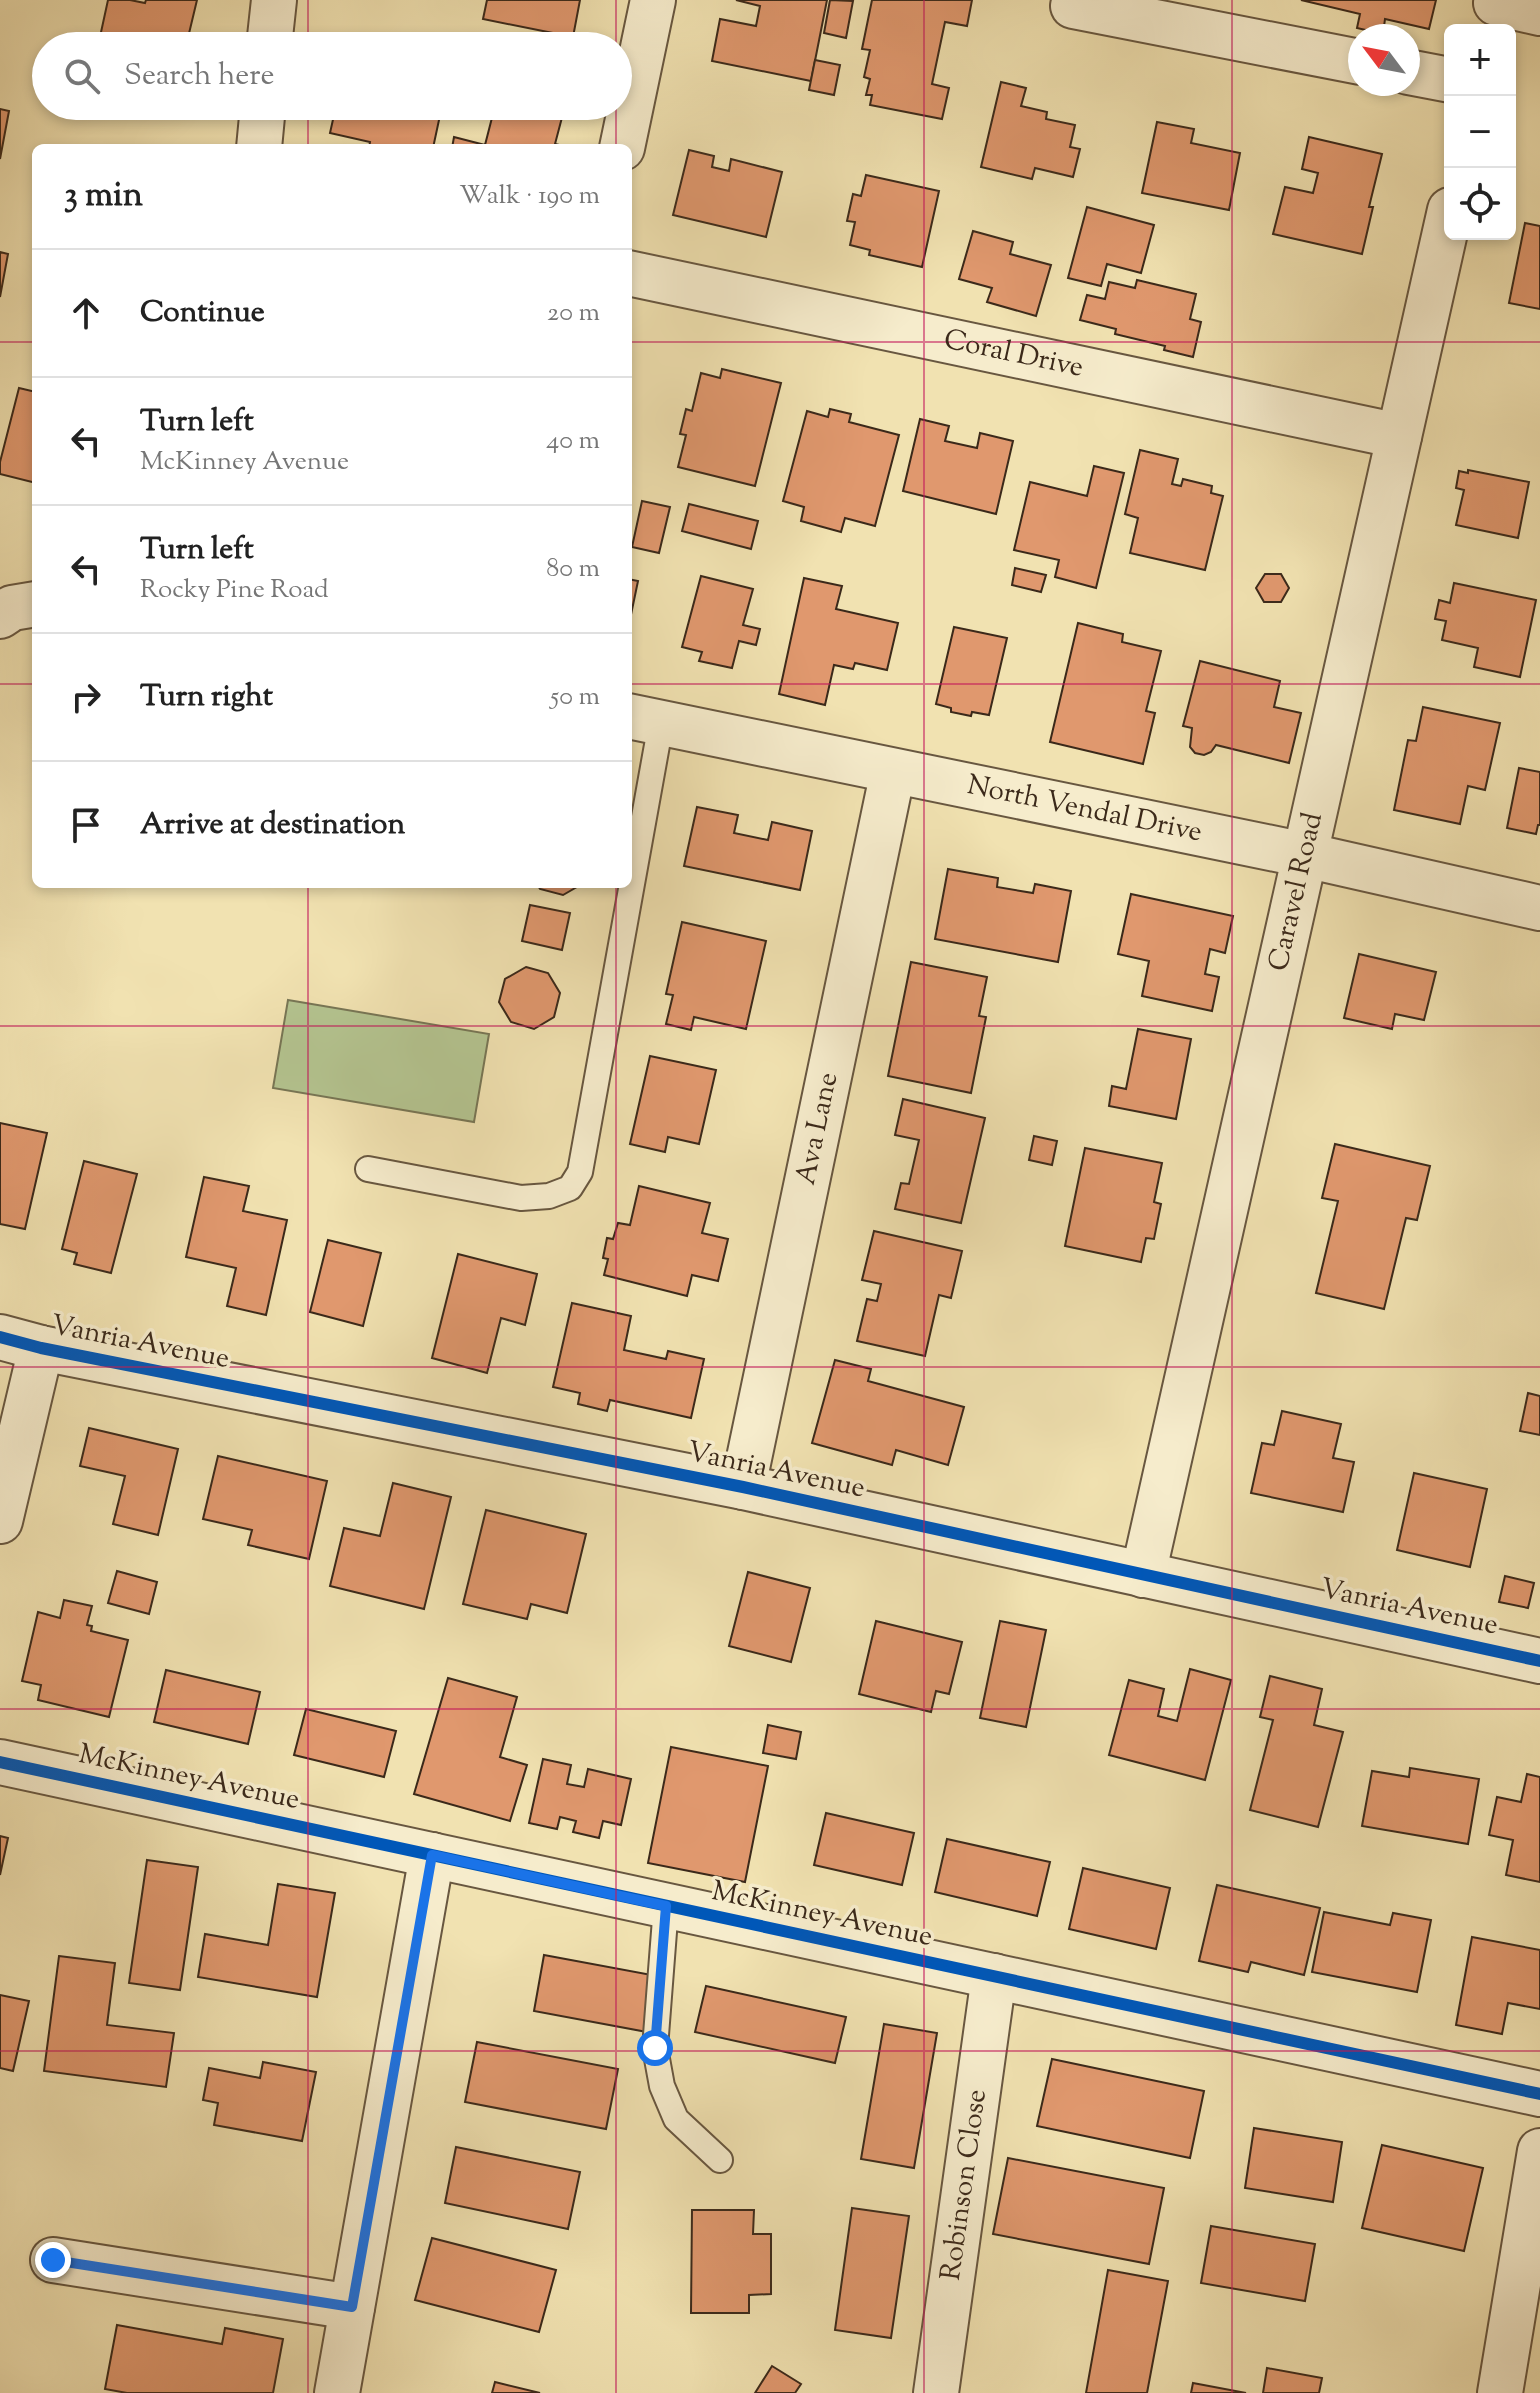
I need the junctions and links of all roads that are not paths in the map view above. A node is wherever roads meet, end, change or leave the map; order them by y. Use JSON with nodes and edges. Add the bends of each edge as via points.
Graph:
{"nodes":[{"id":1,"x":274,"y":0,"type":"edge"},
{"id":2,"x":653,"y":0,"type":"edge"},
{"id":3,"x":1073,"y":6,"type":"dead end"},
{"id":4,"x":1495,"y":11,"type":"edge"},
{"id":5,"x":1540,"y":13,"type":"edge"},
{"id":6,"x":271,"y":32,"type":"edge"},
{"id":7,"x":1348,"y":60,"type":"edge"},
{"id":8,"x":1420,"y":74,"type":"edge"},
{"id":9,"x":1444,"y":79,"type":"edge"},
{"id":10,"x":632,"y":100,"type":"edge"},
{"id":11,"x":262,"y":120,"type":"edge"},
{"id":12,"x":628,"y":120,"type":"edge"},
{"id":13,"x":259,"y":144,"type":"edge"},
{"id":14,"x":623,"y":144,"type":"edge"},
{"id":15,"x":1444,"y":237,"type":"edge"},
{"id":16,"x":632,"y":274,"type":"edge"},
{"id":17,"x":1399,"y":436,"type":"junction"},
{"id":18,"x":32,"y":605,"type":"edge"},
{"id":19,"x":0,"y":616,"type":"edge"},
{"id":20,"x":644,"y":719,"type":"edge"},
{"id":21,"x":893,"y":771,"type":"junction"},
{"id":22,"x":632,"y":804,"type":"edge"},
{"id":23,"x":1305,"y":855,"type":"junction"},
{"id":24,"x":620,"y":888,"type":"edge"},
{"id":25,"x":1540,"y":908,"type":"edge"},
{"id":26,"x":368,"y":1169,"type":"dead end"},
{"id":27,"x":20,"y":1342,"type":"edge"},
{"id":28,"x":743,"y":1487,"type":"junction"},
{"id":29,"x":0,"y":1521,"type":"edge"},
{"id":30,"x":1143,"y":1575,"type":"junction"},
{"id":31,"x":1540,"y":1661,"type":"edge"},
{"id":32,"x":0,"y":1762,"type":"edge"},
{"id":33,"x":432,"y":1855,"type":"junction"},
{"id":34,"x":666,"y":1906,"type":"junction"},
{"id":35,"x":994,"y":1976,"type":"junction"},
{"id":36,"x":1540,"y":2094,"type":"edge"},
{"id":37,"x":1540,"y":2151,"type":"edge"},
{"id":38,"x":720,"y":2160,"type":"dead end"},
{"id":39,"x":53,"y":2260,"type":"dead end"},
{"id":40,"x":352,"y":2307,"type":"junction"},
{"id":41,"x":337,"y":2393,"type":"edge"},
{"id":42,"x":936,"y":2393,"type":"edge"},
{"id":43,"x":1500,"y":2393,"type":"edge"}],
"edges":[{"from":1,"to":6,"type":"street"},
{"from":2,"to":10,"type":"street"},
{"from":3,"to":7,"type":"street"},
{"from":4,"to":5,"type":"street"},
{"from":8,"to":9,"type":"street"},
{"from":11,"to":13,"type":"street"},
{"from":12,"to":14,"type":"street"},
{"from":15,"to":17,"type":"street","name":"Caravel Road"},
{"from":16,"to":17,"type":"street","name":"Coral Drive"},
{"from":17,"to":23,"type":"street","name":"Caravel Road"},
{"from":18,"to":19,"type":"street"},
{"from":20,"to":21,"type":"street","name":"North Vendal Drive"},
{"from":20,"to":22,"type":"lane"},
{"from":21,"to":23,"type":"street","name":"North Vendal Drive"},
{"from":21,"to":28,"type":"street","name":"Ava Lane"},
{"from":23,"to":25,"type":"street","name":"North Vendal Drive"},
{"from":23,"to":30,"type":"street","name":"Caravel Road"},
{"from":24,"to":26,"type":"lane","via":[[580,1172],[570,1188],[521,1198]]},
{"from":27,"to":28,"type":"street","name":"Vanria Avenue"},
{"from":27,"to":29,"type":"street"},
{"from":28,"to":30,"type":"street","name":"Vanria Avenue"},
{"from":30,"to":31,"type":"street","name":"Vanria Avenue"},
{"from":32,"to":33,"type":"street","name":"McKinney Avenue"},
{"from":33,"to":34,"type":"street","name":"McKinney Avenue"},
{"from":33,"to":40,"type":"street"},
{"from":34,"to":35,"type":"street","name":"McKinney Avenue"},
{"from":34,"to":38,"type":"lane","via":[[655,2048],[662,2086],[676,2119]]},
{"from":35,"to":36,"type":"street","name":"McKinney Avenue"},
{"from":35,"to":42,"type":"street","name":"Robinson Close"},
{"from":37,"to":43,"type":"street"},
{"from":39,"to":40,"type":"street"},
{"from":40,"to":41,"type":"street"}]}
